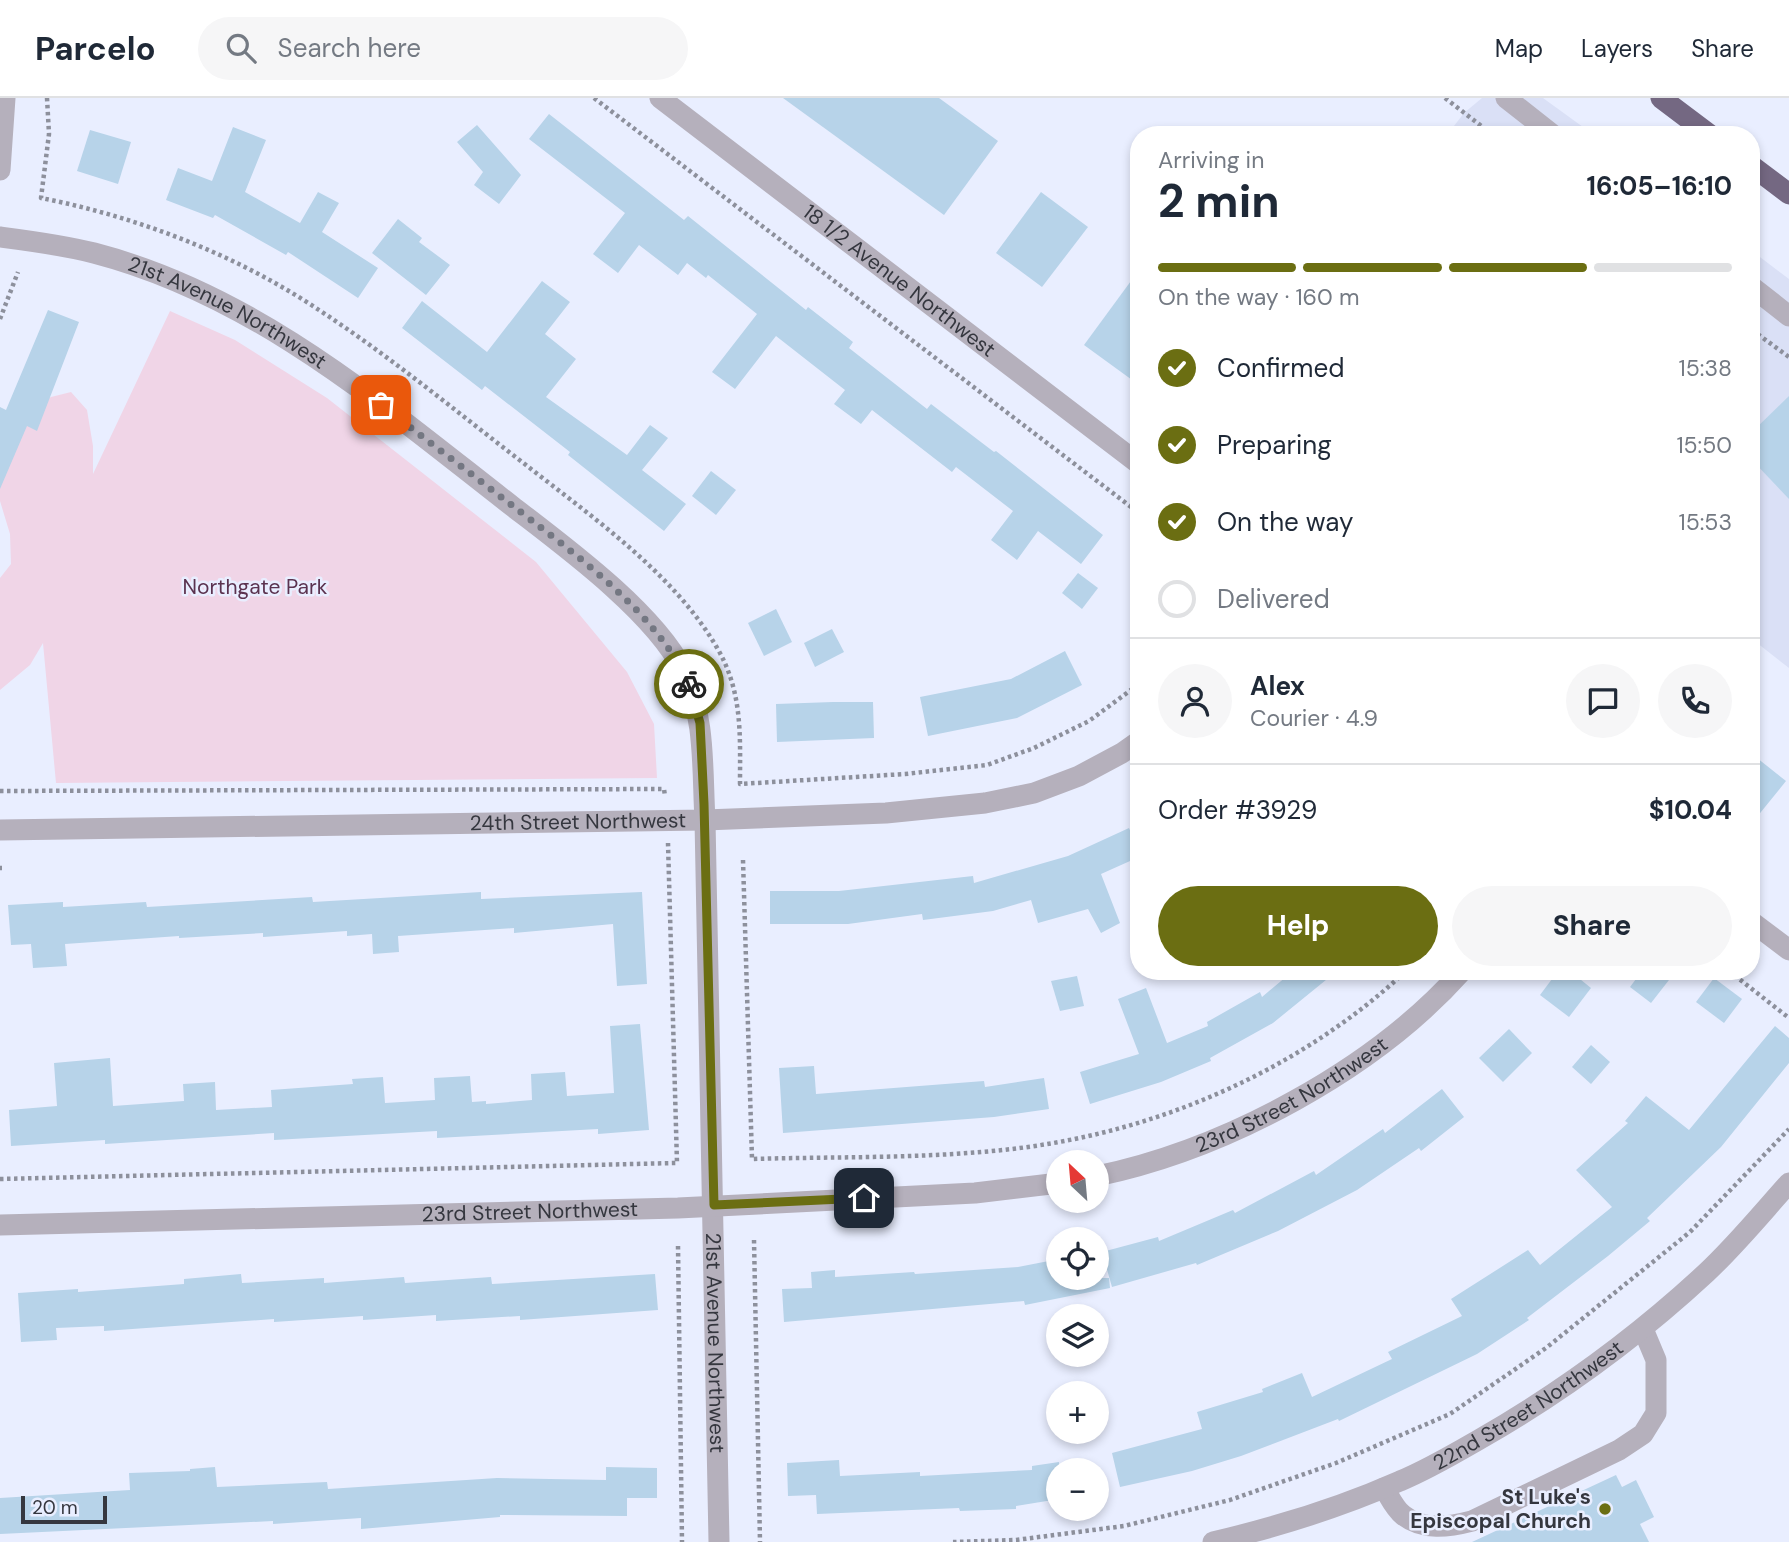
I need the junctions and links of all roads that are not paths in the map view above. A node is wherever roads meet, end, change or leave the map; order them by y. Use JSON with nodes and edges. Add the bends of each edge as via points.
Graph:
{"nodes":[{"id":1,"x":5,"y":98,"type":"edge"},
{"id":2,"x":660,"y":98,"type":"edge"},
{"id":3,"x":1506,"y":98,"type":"edge"},
{"id":4,"x":1661,"y":98,"type":"edge"},
{"id":5,"x":1542,"y":126,"type":"edge"},
{"id":6,"x":1698,"y":126,"type":"edge"},
{"id":7,"x":0,"y":170,"type":"edge"},
{"id":8,"x":1760,"y":172,"type":"edge"},
{"id":9,"x":1789,"y":194,"type":"edge"},
{"id":10,"x":0,"y":237,"type":"edge"},
{"id":11,"x":1760,"y":293,"type":"edge"},
{"id":12,"x":1789,"y":316,"type":"edge"},
{"id":13,"x":1130,"y":457,"type":"edge"},
{"id":14,"x":1130,"y":747,"type":"edge"},
{"id":15,"x":705,"y":821,"type":"junction"},
{"id":16,"x":0,"y":830,"type":"edge"},
{"id":17,"x":1760,"y":928,"type":"edge"},
{"id":18,"x":1789,"y":950,"type":"edge"},
{"id":19,"x":1454,"y":980,"type":"edge"},
{"id":20,"x":1110,"y":1172,"type":"edge"},
{"id":21,"x":1789,"y":1183,"type":"edge"},
{"id":22,"x":1046,"y":1185,"type":"edge"},
{"id":23,"x":714,"y":1205,"type":"junction"},
{"id":24,"x":0,"y":1224,"type":"edge"},
{"id":25,"x":1643,"y":1329,"type":"junction"},
{"id":26,"x":1384,"y":1488,"type":"junction"},
{"id":27,"x":719,"y":1542,"type":"edge"},
{"id":28,"x":1213,"y":1542,"type":"edge"}],
"edges":[{"from":1,"to":7,"type":"street"},
{"from":2,"to":13,"type":"street","name":"18 1/2 Avenue Northwest"},
{"from":3,"to":5,"type":"street"},
{"from":4,"to":6,"type":"highway"},
{"from":8,"to":9,"type":"highway"},
{"from":10,"to":15,"type":"street","name":"21st Avenue Northwest","via":[[103,256],[250,316],[336,370],[558,541],[640,615],[682,667],[700,723]]},
{"from":11,"to":12,"type":"street"},
{"from":14,"to":15,"type":"street","name":"24th Street Northwest","via":[[1079,776],[1034,793],[985,803],[886,813]]},
{"from":15,"to":16,"type":"street","name":"24th Street Northwest"},
{"from":15,"to":23,"type":"street","name":"21st Avenue Northwest"},
{"from":17,"to":18,"type":"street"},
{"from":19,"to":20,"type":"street","name":"23rd Street Northwest","via":[[1391,1038],[1299,1098],[1171,1156]]},
{"from":21,"to":25,"type":"street","name":"22nd Street Northwest","via":[[1708,1271]]},
{"from":22,"to":23,"type":"street","name":"23rd Street Northwest","via":[[975,1193]]},
{"from":23,"to":24,"type":"street","name":"23rd Street Northwest"},
{"from":23,"to":27,"type":"street","name":"21st Avenue Northwest"},
{"from":25,"to":26,"type":"street","name":"22nd Street Northwest","via":[[1517,1418]]},
{"from":25,"to":26,"type":"street","via":[[1656,1360],[1656,1413],[1643,1434],[1619,1450],[1472,1521],[1446,1528],[1420,1524],[1402,1515]]},
{"from":26,"to":28,"type":"street","name":"22nd Street Northwest","via":[[1269,1529]]}]}
